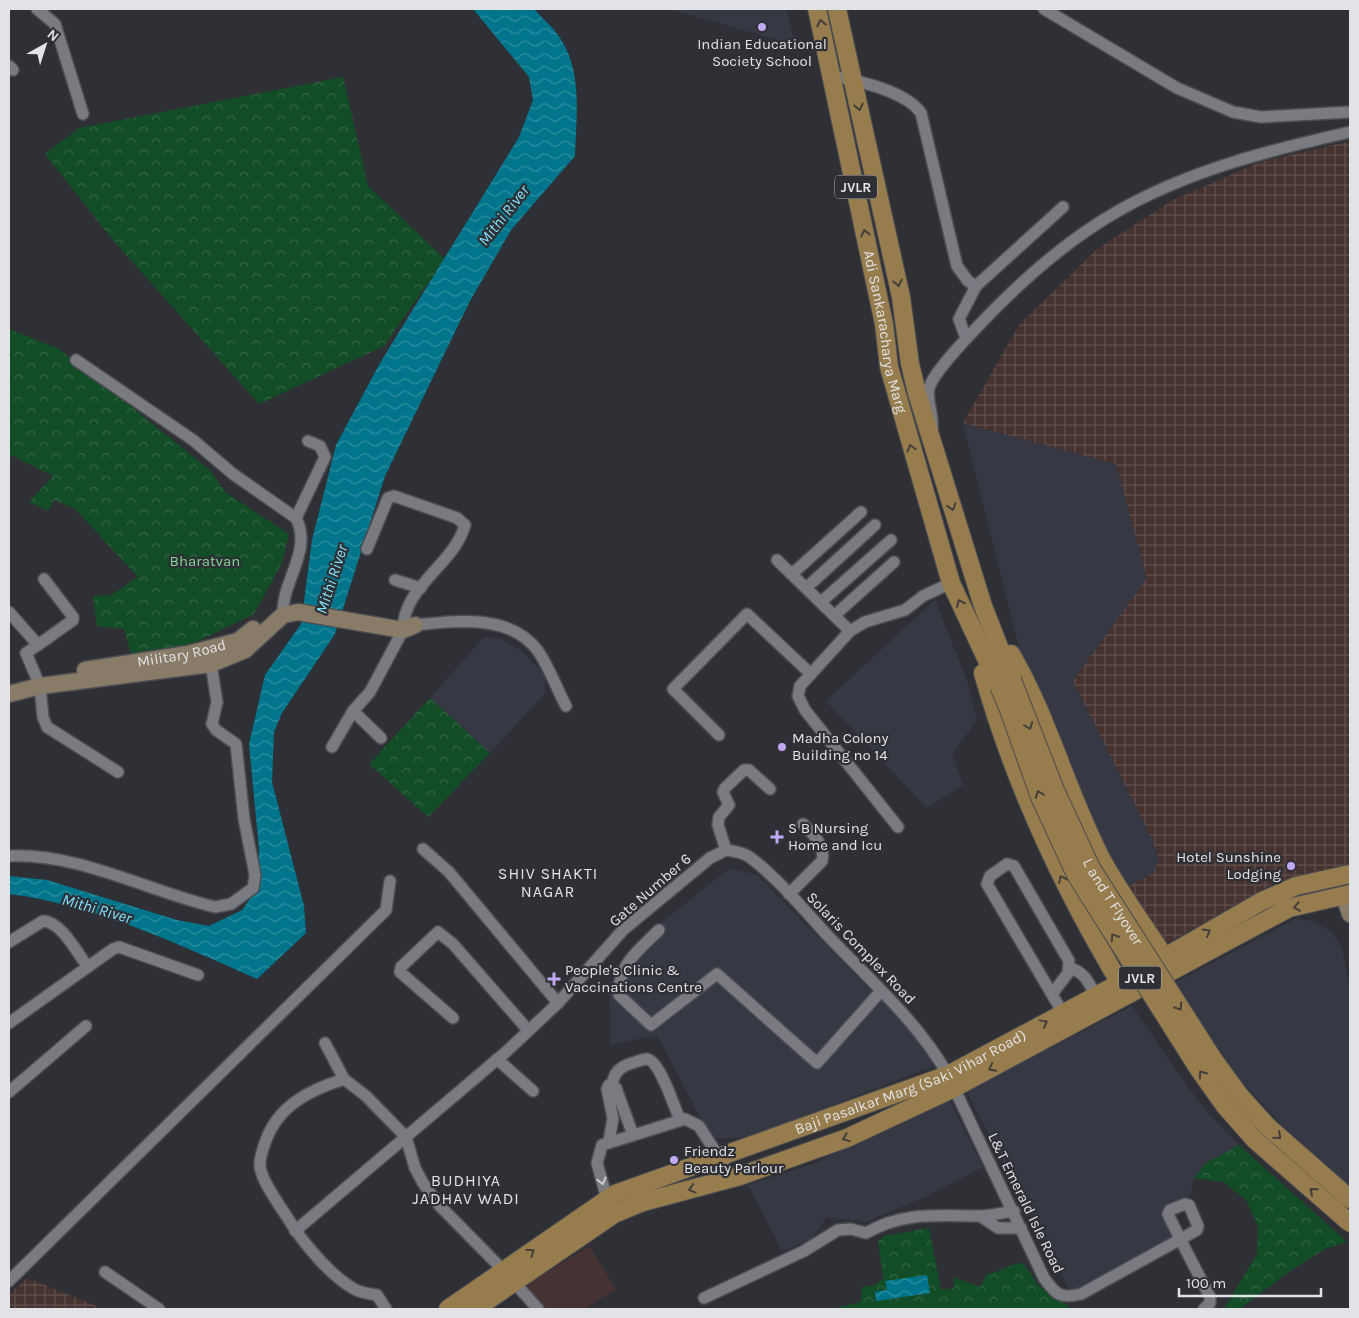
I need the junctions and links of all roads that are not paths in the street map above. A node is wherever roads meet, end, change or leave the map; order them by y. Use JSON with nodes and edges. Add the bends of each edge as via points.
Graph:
{"nodes":[{"id":1,"x":37,"y":9,"type":"edge"},
{"id":2,"x":818,"y":9,"type":"edge"},
{"id":3,"x":837,"y":9,"type":"edge"},
{"id":4,"x":1044,"y":9,"type":"edge"},
{"id":5,"x":833,"y":76,"type":"junction"},
{"id":6,"x":853,"y":80,"type":"junction"},
{"id":7,"x":1350,"y":112,"type":"edge"},
{"id":8,"x":83,"y":114,"type":"dead end"},
{"id":9,"x":1350,"y":132,"type":"edge"},
{"id":10,"x":1063,"y":207,"type":"dead end"},
{"id":11,"x":976,"y":286,"type":"junction"},
{"id":12,"x":966,"y":338,"type":"junction"},
{"id":13,"x":76,"y":360,"type":"dead end"},
{"id":14,"x":931,"y":438,"type":"junction"},
{"id":15,"x":308,"y":441,"type":"dead end"},
{"id":16,"x":862,"y":512,"type":"dead end"},
{"id":17,"x":296,"y":518,"type":"junction"},
{"id":18,"x":875,"y":525,"type":"dead end"},
{"id":19,"x":891,"y":540,"type":"dead end"},
{"id":20,"x":367,"y":549,"type":"dead end"},
{"id":21,"x":778,"y":560,"type":"dead end"},
{"id":22,"x":894,"y":562,"type":"dead end"},
{"id":23,"x":792,"y":574,"type":"junction"},
{"id":24,"x":44,"y":579,"type":"dead end"},
{"id":25,"x":394,"y":580,"type":"dead end"},
{"id":26,"x":951,"y":583,"type":"junction"},
{"id":27,"x":421,"y":588,"type":"junction"},
{"id":28,"x":806,"y":588,"type":"junction"},
{"id":29,"x":821,"y":602,"type":"junction"},
{"id":30,"x":983,"y":606,"type":"junction"},
{"id":31,"x":290,"y":609,"type":"junction"},
{"id":32,"x":9,"y":612,"type":"edge"},
{"id":33,"x":835,"y":615,"type":"junction"},
{"id":34,"x":407,"y":625,"type":"junction"},
{"id":35,"x":850,"y":631,"type":"junction"},
{"id":36,"x":38,"y":646,"type":"junction"},
{"id":37,"x":981,"y":647,"type":"junction"},
{"id":38,"x":211,"y":664,"type":"junction"},
{"id":39,"x":91,"y":674,"type":"junction"},
{"id":40,"x":811,"y":674,"type":"junction"},
{"id":41,"x":38,"y":682,"type":"junction"},
{"id":42,"x":1005,"y":683,"type":"junction"},
{"id":43,"x":9,"y":684,"type":"edge"},
{"id":44,"x":9,"y":694,"type":"edge"},
{"id":45,"x":566,"y":706,"type":"dead end"},
{"id":46,"x":353,"y":711,"type":"junction"},
{"id":47,"x":719,"y":736,"type":"dead end"},
{"id":48,"x":381,"y":738,"type":"dead end"},
{"id":49,"x":332,"y":747,"type":"dead end"},
{"id":50,"x":118,"y":772,"type":"dead end"},
{"id":51,"x":770,"y":789,"type":"dead end"},
{"id":52,"x":803,"y":824,"type":"dead end"},
{"id":53,"x":898,"y":827,"type":"dead end"},
{"id":54,"x":424,"y":849,"type":"dead end"},
{"id":55,"x":726,"y":850,"type":"junction"},
{"id":56,"x":9,"y":856,"type":"edge"},
{"id":57,"x":1344,"y":875,"type":"edge"},
{"id":58,"x":390,"y":881,"type":"dead end"},
{"id":59,"x":1115,"y":883,"type":"junction"},
{"id":60,"x":789,"y":894,"type":"junction"},
{"id":61,"x":1347,"y":894,"type":"edge"},
{"id":62,"x":1077,"y":905,"type":"junction"},
{"id":63,"x":1350,"y":914,"type":"edge"},
{"id":64,"x":659,"y":930,"type":"dead end"},
{"id":65,"x":9,"y":942,"type":"edge"},
{"id":66,"x":1169,"y":963,"type":"junction"},
{"id":67,"x":88,"y":967,"type":"junction"},
{"id":68,"x":1069,"y":968,"type":"junction"},
{"id":69,"x":198,"y":975,"type":"dead end"},
{"id":70,"x":1124,"y":989,"type":"junction"},
{"id":71,"x":881,"y":991,"type":"junction"},
{"id":72,"x":1052,"y":994,"type":"junction"},
{"id":73,"x":1096,"y":996,"type":"junction"},
{"id":74,"x":558,"y":1003,"type":"junction"},
{"id":75,"x":1063,"y":1013,"type":"junction"},
{"id":76,"x":453,"y":1018,"type":"dead end"},
{"id":77,"x":9,"y":1023,"type":"edge"},
{"id":78,"x":86,"y":1026,"type":"dead end"},
{"id":79,"x":528,"y":1030,"type":"junction"},
{"id":80,"x":325,"y":1043,"type":"dead end"},
{"id":81,"x":497,"y":1059,"type":"junction"},
{"id":82,"x":344,"y":1079,"type":"junction"},
{"id":83,"x":951,"y":1082,"type":"junction"},
{"id":84,"x":612,"y":1085,"type":"junction"},
{"id":85,"x":533,"y":1091,"type":"dead end"},
{"id":86,"x":9,"y":1092,"type":"edge"},
{"id":87,"x":680,"y":1120,"type":"junction"},
{"id":88,"x":633,"y":1135,"type":"junction"},
{"id":89,"x":406,"y":1137,"type":"junction"},
{"id":90,"x":609,"y":1141,"type":"junction"},
{"id":91,"x":717,"y":1157,"type":"junction"},
{"id":92,"x":732,"y":1178,"type":"junction"},
{"id":93,"x":607,"y":1199,"type":"junction"},
{"id":94,"x":1350,"y":1199,"type":"edge"},
{"id":95,"x":1014,"y":1211,"type":"junction"},
{"id":96,"x":980,"y":1216,"type":"junction"},
{"id":97,"x":1350,"y":1223,"type":"edge"},
{"id":98,"x":1021,"y":1228,"type":"junction"},
{"id":99,"x":296,"y":1231,"type":"junction"},
{"id":100,"x":105,"y":1272,"type":"dead end"},
{"id":101,"x":509,"y":1277,"type":"junction"},
{"id":102,"x":9,"y":1281,"type":"edge"},
{"id":103,"x":704,"y":1298,"type":"dead end"},
{"id":104,"x":159,"y":1309,"type":"edge"},
{"id":105,"x":386,"y":1309,"type":"edge"},
{"id":106,"x":448,"y":1309,"type":"edge"},
{"id":107,"x":475,"y":1309,"type":"edge"},
{"id":108,"x":538,"y":1309,"type":"edge"},
{"id":109,"x":1204,"y":1309,"type":"edge"}],
"edges":[{"from":1,"to":8,"type":"street","via":[[55,24]]},
{"from":5,"to":2,"type":"main road","name":"Adi Sankaracharya Marg","number":"JVLR","one_way":true},
{"from":3,"to":6,"type":"main road","name":"Adi Sankaracharya Marg","number":"JVLR"},
{"from":4,"to":7,"type":"street","via":[[1177,88],[1233,112],[1261,117]]},
{"from":5,"to":6,"type":"street"},
{"from":26,"to":5,"type":"main road","name":"Adi Sankaracharya Marg","number":"JVLR","one_way":true,"via":[[889,367],[884,324]]},
{"from":6,"to":11,"type":"street","via":[[906,98],[922,113],[958,266],[968,281]]},
{"from":6,"to":14,"type":"main road","name":"Adi Sankaracharya Marg","number":"JVLR","one_way":true,"via":[[901,297],[910,364]]},
{"from":9,"to":12,"type":"street","via":[[1219,166],[1118,211],[1065,246],[1001,302]]},
{"from":10,"to":11,"type":"street"},
{"from":11,"to":12,"type":"street","via":[[959,319]]},
{"from":12,"to":14,"type":"street","via":[[928,390],[934,419]]},
{"from":13,"to":17,"type":"street","via":[[193,440],[239,479]]},
{"from":14,"to":30,"type":"main road","name":"Adi Sankaracharya Marg","number":"JVLR","one_way":true},
{"from":15,"to":17,"type":"street","via":[[320,446],[325,457]]},
{"from":16,"to":23,"type":"street"},
{"from":17,"to":31,"type":"street","via":[[301,528],[301,549]]},
{"from":18,"to":28,"type":"street"},
{"from":19,"to":29,"type":"street"},
{"from":20,"to":27,"type":"street","via":[[388,498],[394,496],[462,522],[465,525],[450,553]]},
{"from":21,"to":23,"type":"street"},
{"from":22,"to":33,"type":"street"},
{"from":23,"to":28,"type":"street"},
{"from":24,"to":36,"type":"street","via":[[73,620]]},
{"from":25,"to":27,"type":"street"},
{"from":26,"to":35,"type":"street","via":[[923,596],[905,610],[865,622]]},
{"from":37,"to":26,"type":"main road","name":"Adi Sankaracharya Marg","number":"JVLR","one_way":true},
{"from":27,"to":34,"type":"street","via":[[412,598]]},
{"from":28,"to":29,"type":"street"},
{"from":29,"to":33,"type":"street"},
{"from":30,"to":42,"type":"main road","name":"L and T Flyover","number":"JVLR"},
{"from":30,"to":59,"type":"main road","via":[[1031,689],[1067,783]]},
{"from":31,"to":34,"type":"street"},
{"from":31,"to":38,"type":"street","via":[[245,650]]},
{"from":31,"to":39,"type":"street","name":"Military Road","via":[[238,641]]},
{"from":32,"to":36,"type":"street"},
{"from":33,"to":35,"type":"street"},
{"from":34,"to":45,"type":"street","via":[[450,621],[506,627],[524,637],[538,652]]},
{"from":34,"to":46,"type":"street","via":[[370,692]]},
{"from":35,"to":40,"type":"street"},
{"from":36,"to":41,"type":"street","via":[[26,653]]},
{"from":37,"to":42,"type":"main road","name":"L and T Flyover","number":"JVLR"},
{"from":62,"to":37,"type":"main road","one_way":true,"via":[[1063,882],[1028,803],[983,674]]},
{"from":38,"to":39,"type":"street"},
{"from":38,"to":56,"type":"street","via":[[217,702],[212,724],[236,744],[244,819],[255,875],[253,888],[231,904],[215,907],[90,868]]},
{"from":39,"to":41,"type":"street","name":"Military Road"},
{"from":40,"to":47,"type":"street","via":[[748,614],[673,689]]},
{"from":40,"to":53,"type":"street","via":[[800,686],[798,696],[804,710]]},
{"from":41,"to":43,"type":"street","name":"Military Road"},
{"from":41,"to":44,"type":"street"},
{"from":41,"to":50,"type":"street","via":[[42,717],[48,727]]},
{"from":42,"to":94,"type":"main road","name":"L and T Flyover","number":"JVLR","one_way":true,"bridge":true,"via":[[1091,868],[1208,1051],[1240,1096],[1267,1126]]},
{"from":97,"to":42,"type":"main road","name":"L and T Flyover","number":"JVLR","one_way":true,"bridge":true,"via":[[1255,1140],[1198,1068],[1076,875],[1040,796],[1009,710]]},
{"from":46,"to":48,"type":"street"},
{"from":46,"to":49,"type":"street"},
{"from":51,"to":55,"type":"street","via":[[749,770],[744,770],[725,788],[723,792],[729,805],[718,825]]},
{"from":52,"to":60,"type":"street","via":[[818,839],[823,856],[822,861]]},
{"from":54,"to":74,"type":"street","via":[[449,872]]},
{"from":55,"to":60,"type":"street","name":"Solaris Complex Road","via":[[748,856]]},
{"from":55,"to":74,"type":"street","name":"Gate Number 6","via":[[710,858],[623,930]]},
{"from":57,"to":61,"type":"main road"},
{"from":66,"to":57,"type":"main road","name":"Baji Pasalkar Marg (Saki Vihar Road)","one_way":true,"via":[[1262,901],[1296,886]]},
{"from":58,"to":102,"type":"street","via":[[386,910]]},
{"from":59,"to":62,"type":"main road"},
{"from":59,"to":66,"type":"main road"},
{"from":60,"to":71,"type":"street","name":"Solaris Complex Road"},
{"from":61,"to":63,"type":"street"},
{"from":61,"to":66,"type":"main road","name":"Baji Pasalkar Marg (Saki Vihar Road)","one_way":true,"via":[[1289,908]]},
{"from":62,"to":70,"type":"main road"},
{"from":64,"to":71,"type":"street","via":[[624,966],[619,982],[619,995],[651,1025],[717,974],[817,1063]]},
{"from":65,"to":67,"type":"street","via":[[48,921],[54,923]]},
{"from":66,"to":70,"type":"main road","name":"Baji Pasalkar Marg (Saki Vihar Road)"},
{"from":67,"to":69,"type":"street","via":[[119,947]]},
{"from":67,"to":77,"type":"street"},
{"from":68,"to":72,"type":"street"},
{"from":68,"to":72,"type":"street","via":[[1066,956],[1014,866],[1007,864],[990,876],[987,884]]},
{"from":68,"to":73,"type":"street","via":[[1084,975]]},
{"from":70,"to":73,"type":"main road","name":"Baji Pasalkar Marg (Saki Vihar Road)"},
{"from":70,"to":83,"type":"main road","name":"Baji Pasalkar Marg (Saki Vihar Road)","one_way":true},
{"from":71,"to":83,"type":"street","name":"Solaris Complex Road","via":[[932,1048]]},
{"from":72,"to":75,"type":"street"},
{"from":73,"to":75,"type":"main road","name":"Baji Pasalkar Marg (Saki Vihar Road)"},
{"from":74,"to":79,"type":"street","name":"Gate Number 6"},
{"from":83,"to":75,"type":"main road","name":"Baji Pasalkar Marg (Saki Vihar Road)","one_way":true},
{"from":76,"to":79,"type":"street","via":[[400,972],[401,967],[438,932],[453,944]]},
{"from":78,"to":86,"type":"street"},
{"from":79,"to":81,"type":"street","name":"Gate Number 6"},
{"from":80,"to":82,"type":"street"},
{"from":81,"to":85,"type":"street"},
{"from":81,"to":89,"type":"street","name":"Gate Number 6"},
{"from":82,"to":89,"type":"street","via":[[366,1096]]},
{"from":82,"to":99,"type":"street","via":[[316,1088],[295,1101],[278,1118],[261,1152],[263,1178]]},
{"from":83,"to":91,"type":"main road","name":"Baji Pasalkar Marg (Saki Vihar Road)"},
{"from":83,"to":92,"type":"main road","name":"Baji Pasalkar Marg (Saki Vihar Road)","one_way":true,"via":[[847,1138]]},
{"from":83,"to":95,"type":"street","name":"L&T Emerald Isle Road"},
{"from":84,"to":87,"type":"street","via":[[617,1071],[625,1065],[647,1059],[659,1071]]},
{"from":84,"to":88,"type":"street","via":[[616,1088]]},
{"from":84,"to":90,"type":"street","via":[[606,1089],[613,1118]]},
{"from":87,"to":88,"type":"street"},
{"from":87,"to":91,"type":"street","via":[[695,1122]]},
{"from":88,"to":90,"type":"street"},
{"from":89,"to":99,"type":"street","name":"Gate Number 6"},
{"from":89,"to":101,"type":"street","via":[[415,1168],[434,1198]]},
{"from":90,"to":93,"type":"street","one_way":true,"via":[[602,1145],[597,1163]]},
{"from":91,"to":92,"type":"street"},
{"from":91,"to":93,"type":"main road","name":"Baji Pasalkar Marg (Saki Vihar Road)"},
{"from":92,"to":101,"type":"main road","name":"Baji Pasalkar Marg (Saki Vihar Road)","one_way":true,"via":[[643,1202],[614,1214]]},
{"from":101,"to":93,"type":"main road","name":"Baji Pasalkar Marg (Saki Vihar Road)","one_way":true},
{"from":95,"to":96,"type":"street"},
{"from":95,"to":98,"type":"street","name":"L&T Emerald Isle Road"},
{"from":96,"to":98,"type":"street","via":[[998,1228]]},
{"from":96,"to":103,"type":"street","via":[[929,1214],[881,1224],[866,1233],[838,1230],[804,1251]]},
{"from":98,"to":109,"type":"street","name":"L&T Emerald Isle Road","via":[[1044,1278],[1059,1296],[1081,1294],[1176,1242],[1210,1297],[1210,1303]]},
{"from":99,"to":105,"type":"street","via":[[319,1260],[355,1290],[377,1295]]},
{"from":100,"to":104,"type":"street"},
{"from":101,"to":106,"type":"main road","name":"Baji Pasalkar Marg (Saki Vihar Road)"},
{"from":101,"to":107,"type":"main road","name":"Baji Pasalkar Marg (Saki Vihar Road)"},
{"from":101,"to":108,"type":"street"}]}
